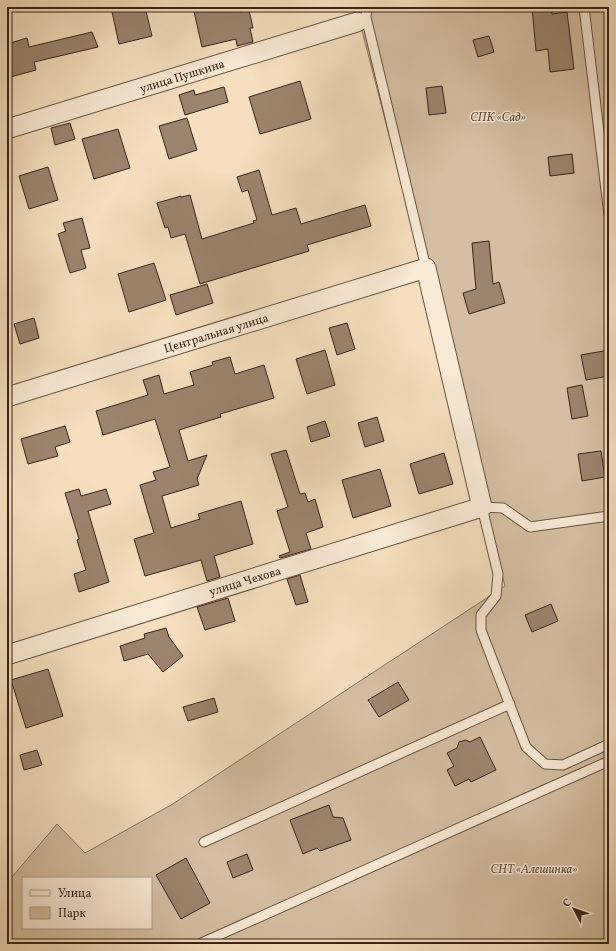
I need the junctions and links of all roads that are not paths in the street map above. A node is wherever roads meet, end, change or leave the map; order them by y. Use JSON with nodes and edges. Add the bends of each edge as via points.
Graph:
{"nodes":[{"id":1,"x":584,"y":7,"type":"edge"},
{"id":2,"x":363,"y":15,"type":"edge"},
{"id":3,"x":7,"y":129,"type":"edge"},
{"id":4,"x":609,"y":215,"type":"edge"},
{"id":5,"x":426,"y":268,"type":"junction"},
{"id":6,"x":7,"y":397,"type":"edge"},
{"id":7,"x":482,"y":507,"type":"junction"},
{"id":8,"x":609,"y":516,"type":"edge"},
{"id":9,"x":7,"y":655,"type":"edge"},
{"id":10,"x":510,"y":704,"type":"junction"},
{"id":11,"x":609,"y":744,"type":"edge"},
{"id":12,"x":609,"y":761,"type":"edge"},
{"id":13,"x":204,"y":842,"type":"dead end"},
{"id":14,"x":199,"y":944,"type":"edge"}],
"edges":[{"from":1,"to":4,"type":"lane"},
{"from":2,"to":3,"type":"street","name":"улица Пушкина"},
{"from":2,"to":5,"type":"lane"},
{"from":5,"to":6,"type":"street","name":"Центральная улица"},
{"from":5,"to":7,"type":"street"},
{"from":7,"to":8,"type":"lane","via":[[503,508],[530,527]]},
{"from":7,"to":9,"type":"street","name":"улица Чехова"},
{"from":7,"to":10,"type":"lane","via":[[498,574],[496,596],[481,615],[481,630]]},
{"from":10,"to":11,"type":"lane","via":[[526,747],[545,764],[563,765]]},
{"from":10,"to":13,"type":"lane"},
{"from":12,"to":14,"type":"lane"}]}
